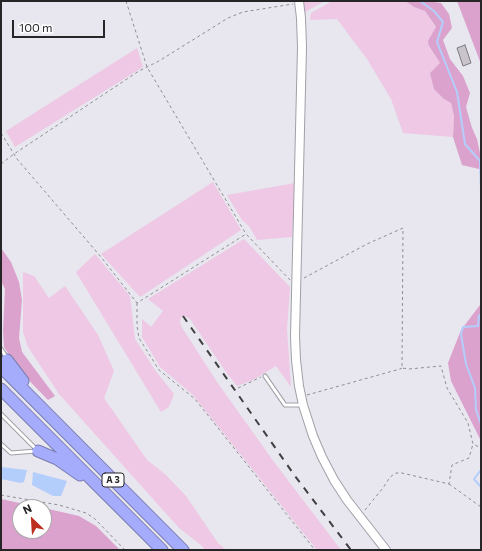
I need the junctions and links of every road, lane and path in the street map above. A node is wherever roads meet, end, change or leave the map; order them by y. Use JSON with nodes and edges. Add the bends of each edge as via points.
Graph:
{"nodes":[{"id":1,"x":126,"y":1,"type":"edge"},
{"id":2,"x":299,"y":2,"type":"edge"},
{"id":3,"x":147,"y":67,"type":"junction"},
{"id":4,"x":1,"y":133,"type":"edge"},
{"id":5,"x":14,"y":154,"type":"junction"},
{"id":6,"x":1,"y":164,"type":"edge"},
{"id":7,"x":246,"y":234,"type":"junction"},
{"id":8,"x":295,"y":284,"type":"junction"},
{"id":9,"x":137,"y":303,"type":"junction"},
{"id":10,"x":1,"y":349,"type":"edge"},
{"id":11,"x":4,"y":363,"type":"edge"},
{"id":12,"x":402,"y":368,"type":"junction"},
{"id":13,"x":265,"y":376,"type":"joint"},
{"id":14,"x":238,"y":388,"type":"dead end"},
{"id":15,"x":1,"y":389,"type":"edge"},
{"id":16,"x":301,"y":396,"type":"junction"},
{"id":17,"x":303,"y":405,"type":"junction"},
{"id":18,"x":1,"y":414,"type":"edge"},
{"id":19,"x":1,"y":444,"type":"edge"},
{"id":20,"x":473,"y":444,"type":"junction"},
{"id":21,"x":481,"y":448,"type":"edge"},
{"id":22,"x":38,"y":451,"type":"junction"},
{"id":23,"x":449,"y":484,"type":"junction"},
{"id":24,"x":106,"y":494,"type":"junction"},
{"id":25,"x":1,"y":495,"type":"edge"},
{"id":26,"x":481,"y":507,"type":"edge"},
{"id":27,"x":360,"y":516,"type":"junction"},
{"id":28,"x":125,"y":550,"type":"edge"},
{"id":29,"x":162,"y":550,"type":"edge"},
{"id":30,"x":183,"y":550,"type":"edge"},
{"id":31,"x":315,"y":550,"type":"edge"},
{"id":32,"x":386,"y":550,"type":"edge"}],
"edges":[{"from":1,"to":3,"type":"path"},
{"from":2,"to":3,"type":"path","via":[[235,14]]},
{"from":2,"to":8,"type":"main road","via":[[302,48]]},
{"from":3,"to":5,"type":"path"},
{"from":3,"to":7,"type":"path"},
{"from":4,"to":5,"type":"path"},
{"from":5,"to":6,"type":"path"},
{"from":5,"to":9,"type":"path","via":[[102,257]]},
{"from":7,"to":8,"type":"path"},
{"from":7,"to":9,"type":"path"},
{"from":8,"to":12,"type":"path","via":[[367,244],[403,228]]},
{"from":8,"to":16,"type":"main road","via":[[296,360]]},
{"from":9,"to":31,"type":"path","via":[[139,338],[159,370],[194,399]]},
{"from":10,"to":11,"type":"lane"},
{"from":11,"to":30,"type":"highway","number":"A 3","via":[[43,409]]},
{"from":12,"to":16,"type":"path"},
{"from":12,"to":20,"type":"path","via":[[441,366],[447,388],[468,423]]},
{"from":13,"to":14,"type":"path"},
{"from":13,"to":17,"type":"lane","via":[[285,405]]},
{"from":15,"to":24,"type":"highway","number":"A 3"},
{"from":16,"to":17,"type":"main road"},
{"from":17,"to":27,"type":"main road","via":[[322,457],[334,480]]},
{"from":18,"to":22,"type":"lane"},
{"from":19,"to":22,"type":"lane","via":[[11,453]]},
{"from":20,"to":21,"type":"path"},
{"from":20,"to":23,"type":"path","via":[[469,458],[452,465]]},
{"from":22,"to":24,"type":"highway","via":[[57,459]]},
{"from":23,"to":26,"type":"path"},
{"from":23,"to":27,"type":"path","via":[[396,473],[390,477]]},
{"from":24,"to":29,"type":"highway","number":"A 3"},
{"from":25,"to":28,"type":"path","via":[[59,505],[86,513]]},
{"from":27,"to":32,"type":"main road"}]}
